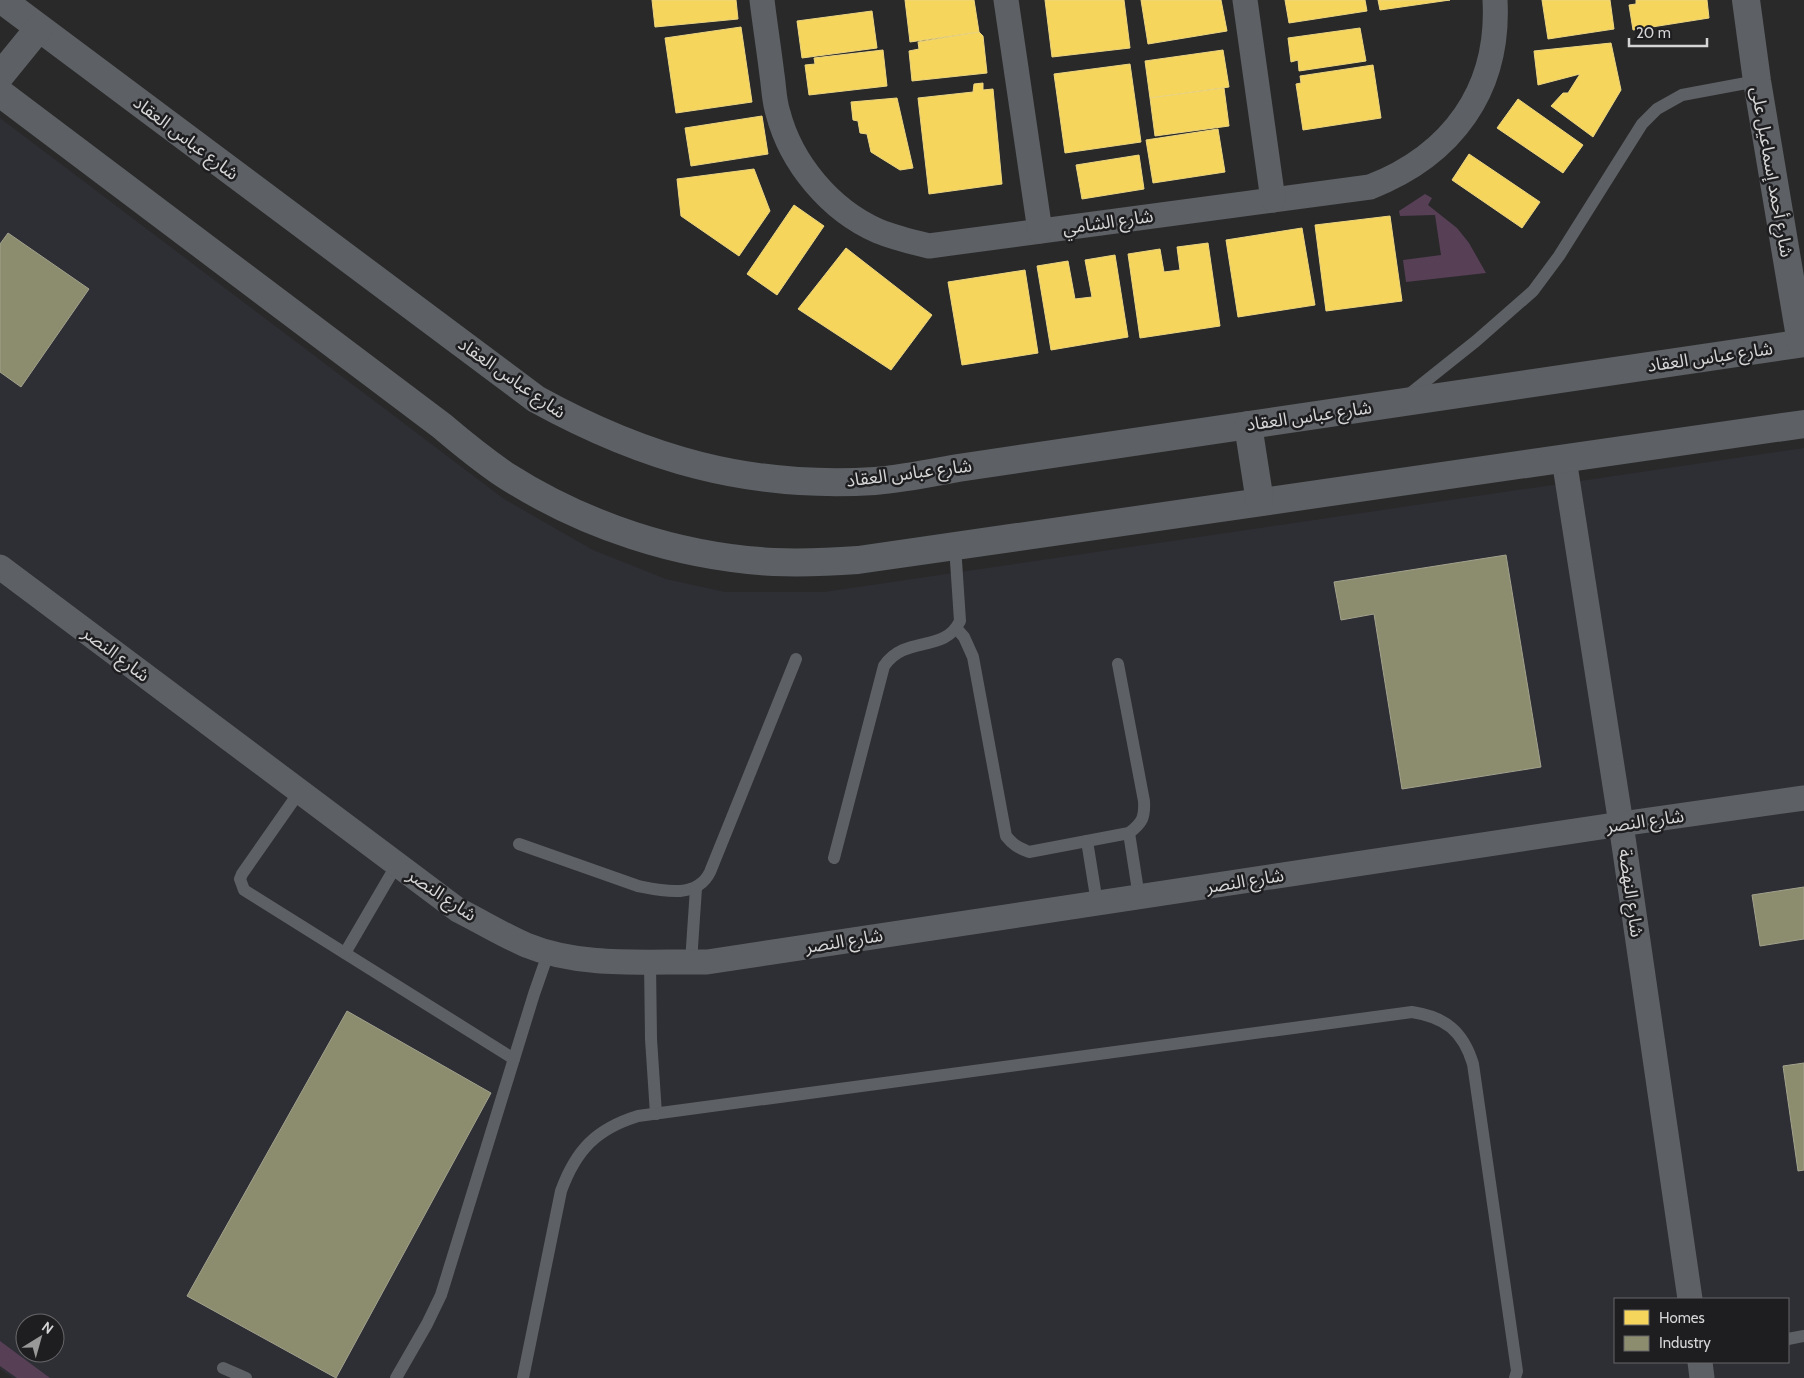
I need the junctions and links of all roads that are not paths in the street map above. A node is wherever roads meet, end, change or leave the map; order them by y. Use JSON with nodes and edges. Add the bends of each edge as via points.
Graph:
{"nodes":[{"id":1,"x":2,"y":0,"type":"edge"},
{"id":2,"x":762,"y":0,"type":"edge"},
{"id":3,"x":1006,"y":0,"type":"edge"},
{"id":4,"x":1245,"y":0,"type":"edge"},
{"id":5,"x":1495,"y":0,"type":"edge"},
{"id":6,"x":1746,"y":0,"type":"edge"},
{"id":7,"x":39,"y":28,"type":"junction"},
{"id":8,"x":0,"y":76,"type":"edge"},
{"id":9,"x":1757,"y":82,"type":"junction"},
{"id":10,"x":0,"y":94,"type":"edge"},
{"id":11,"x":1273,"y":200,"type":"junction"},
{"id":12,"x":1040,"y":231,"type":"junction"},
{"id":13,"x":1803,"y":343,"type":"edge"},
{"id":14,"x":1397,"y":403,"type":"junction"},
{"id":15,"x":1804,"y":424,"type":"edge"},
{"id":16,"x":1248,"y":425,"type":"junction"},
{"id":17,"x":1564,"y":458,"type":"junction"},
{"id":18,"x":1260,"y":502,"type":"junction"},
{"id":19,"x":955,"y":546,"type":"junction"},
{"id":20,"x":0,"y":567,"type":"edge"},
{"id":21,"x":956,"y":628,"type":"junction"},
{"id":22,"x":796,"y":659,"type":"dead end"},
{"id":23,"x":1118,"y":664,"type":"dead end"},
{"id":24,"x":300,"y":791,"type":"junction"},
{"id":25,"x":1804,"y":798,"type":"edge"},
{"id":26,"x":1621,"y":824,"type":"junction"},
{"id":27,"x":1129,"y":833,"type":"junction"},
{"id":28,"x":1088,"y":840,"type":"junction"},
{"id":29,"x":519,"y":844,"type":"dead end"},
{"id":30,"x":834,"y":858,"type":"dead end"},
{"id":31,"x":397,"y":864,"type":"junction"},
{"id":32,"x":696,"y":888,"type":"junction"},
{"id":33,"x":1138,"y":897,"type":"junction"},
{"id":34,"x":1097,"y":903,"type":"junction"},
{"id":35,"x":549,"y":951,"type":"junction"},
{"id":36,"x":345,"y":954,"type":"junction"},
{"id":37,"x":650,"y":962,"type":"junction"},
{"id":38,"x":691,"y":962,"type":"junction"},
{"id":39,"x":514,"y":1059,"type":"junction"},
{"id":40,"x":656,"y":1114,"type":"junction"},
{"id":41,"x":1690,"y":1298,"type":"edge"},
{"id":42,"x":1804,"y":1336,"type":"edge"},
{"id":43,"x":1789,"y":1339,"type":"edge"},
{"id":44,"x":1700,"y":1363,"type":"edge"},
{"id":45,"x":223,"y":1368,"type":"dead end"},
{"id":46,"x":246,"y":1378,"type":"edge"},
{"id":47,"x":396,"y":1378,"type":"edge"},
{"id":48,"x":523,"y":1378,"type":"edge"},
{"id":49,"x":1515,"y":1378,"type":"edge"},
{"id":50,"x":1702,"y":1378,"type":"edge"}],
"edges":[{"from":1,"to":7,"type":"street","name":"شارع عباس العقاد"},
{"from":2,"to":12,"type":"street","name":"شارع الشامي","via":[[777,112],[798,160],[831,200],[877,231],[929,246]]},
{"from":3,"to":12,"type":"street"},
{"from":4,"to":11,"type":"street"},
{"from":5,"to":11,"type":"street","name":"شارع الشامي","via":[[1496,20],[1487,72],[1462,120],[1431,154],[1370,187]]},
{"from":6,"to":9,"type":"street","name":"شارع أحمد إسماعيل على"},
{"from":7,"to":8,"type":"street"},
{"from":7,"to":16,"type":"street","name":"شارع عباس العقاد","via":[[536,399],[619,440],[662,456],[752,476],[818,482],[876,480]]},
{"from":9,"to":13,"type":"street","name":"شارع أحمد إسماعيل على"},
{"from":9,"to":14,"type":"lane","via":[[1682,95],[1657,109],[1642,124],[1559,256],[1533,291]]},
{"from":10,"to":19,"type":"street","via":[[434,420],[472,452],[514,480],[575,513],[650,541],[724,557],[774,562],[858,560]]},
{"from":11,"to":12,"type":"street","name":"شارع الشامي"},
{"from":13,"to":14,"type":"street","name":"شارع عباس العقاد"},
{"from":14,"to":16,"type":"street","name":"شارع عباس العقاد"},
{"from":15,"to":17,"type":"street"},
{"from":16,"to":18,"type":"street"},
{"from":17,"to":18,"type":"street"},
{"from":17,"to":26,"type":"street","name":"شارع النهضة"},
{"from":18,"to":19,"type":"street"},
{"from":19,"to":21,"type":"lane","via":[[960,621]]},
{"from":20,"to":24,"type":"street","name":"شارع النصر"},
{"from":21,"to":28,"type":"lane","via":[[973,657],[1006,836],[1012,844],[1030,852]]},
{"from":21,"to":30,"type":"lane","via":[[946,638],[902,649],[884,666]]},
{"from":22,"to":32,"type":"lane","via":[[710,872]]},
{"from":23,"to":27,"type":"lane","via":[[1145,813],[1139,825]]},
{"from":24,"to":31,"type":"street","name":"شارع النصر"},
{"from":24,"to":36,"type":"lane","via":[[242,874],[241,885]]},
{"from":25,"to":26,"type":"street","name":"شارع النصر"},
{"from":26,"to":33,"type":"street","name":"شارع النصر"},
{"from":26,"to":41,"type":"street","name":"شارع النهضة"},
{"from":27,"to":28,"type":"lane"},
{"from":27,"to":33,"type":"lane"},
{"from":28,"to":34,"type":"lane"},
{"from":29,"to":32,"type":"lane","via":[[638,886],[658,890]]},
{"from":31,"to":35,"type":"street","name":"شارع النصر","via":[[458,910],[526,945]]},
{"from":31,"to":36,"type":"lane"},
{"from":32,"to":38,"type":"lane"},
{"from":33,"to":34,"type":"street","name":"شارع النصر"},
{"from":34,"to":38,"type":"street","name":"شارع النصر"},
{"from":35,"to":37,"type":"street","name":"شارع النصر","via":[[604,961]]},
{"from":35,"to":39,"type":"lane"},
{"from":36,"to":39,"type":"lane"},
{"from":37,"to":38,"type":"street","name":"شارع النصر"},
{"from":37,"to":40,"type":"lane"},
{"from":39,"to":47,"type":"lane","via":[[441,1295]]},
{"from":40,"to":48,"type":"lane","via":[[629,1119],[604,1130],[576,1156],[567,1172]]},
{"from":40,"to":49,"type":"lane","via":[[1412,1012],[1425,1014],[1438,1018],[1457,1033],[1473,1064],[1517,1371]]},
{"from":42,"to":43,"type":"lane"},
{"from":44,"to":50,"type":"street"},
{"from":45,"to":46,"type":"lane"}]}
